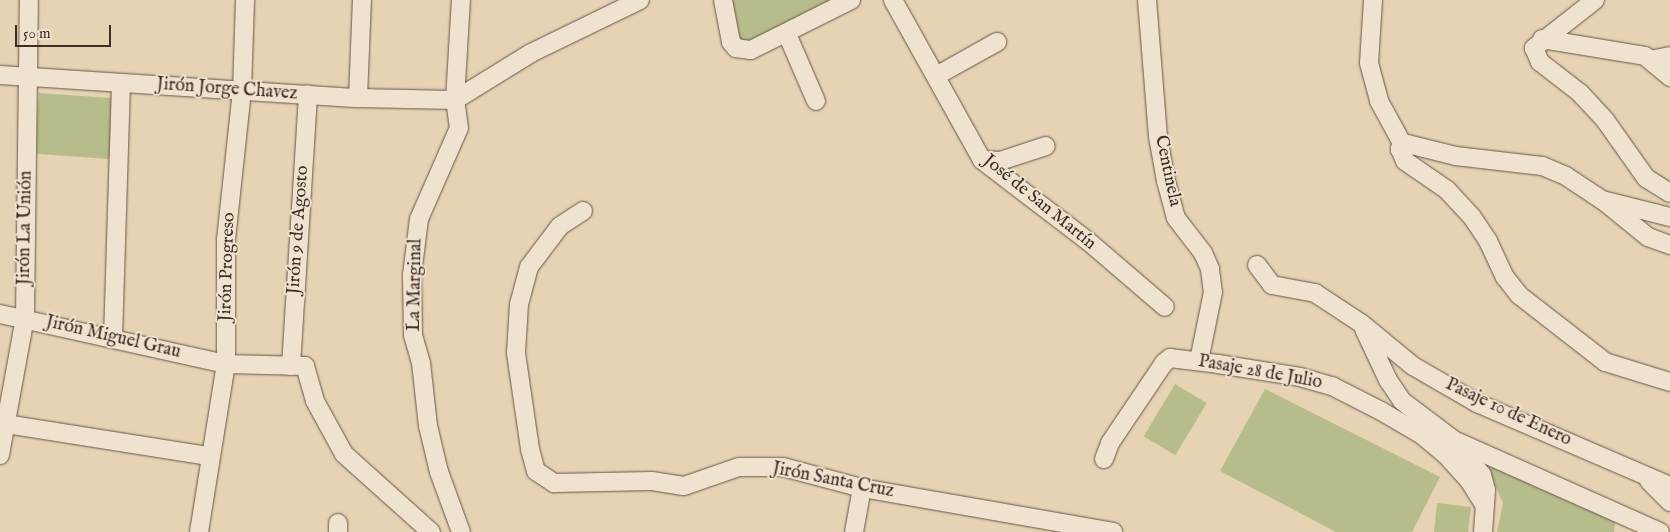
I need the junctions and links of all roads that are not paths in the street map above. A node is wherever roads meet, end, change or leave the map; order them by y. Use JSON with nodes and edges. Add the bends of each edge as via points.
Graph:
{"nodes":[{"id":1,"x":29,"y":0,"type":"edge"},
{"id":2,"x":245,"y":0,"type":"edge"},
{"id":3,"x":362,"y":0,"type":"edge"},
{"id":4,"x":461,"y":0,"type":"edge"},
{"id":5,"x":640,"y":0,"type":"edge"},
{"id":6,"x":723,"y":0,"type":"edge"},
{"id":7,"x":851,"y":0,"type":"edge"},
{"id":8,"x":893,"y":0,"type":"edge"},
{"id":9,"x":1147,"y":0,"type":"edge"},
{"id":10,"x":1374,"y":0,"type":"edge"},
{"id":11,"x":1594,"y":0,"type":"edge"},
{"id":12,"x":787,"y":34,"type":"junction"},
{"id":13,"x":1542,"y":39,"type":"junction"},
{"id":14,"x":997,"y":42,"type":"dead end"},
{"id":15,"x":1670,"y":56,"type":"edge"},
{"id":16,"x":1650,"y":60,"type":"junction"},
{"id":17,"x":0,"y":75,"type":"edge"},
{"id":18,"x":26,"y":76,"type":"junction"},
{"id":19,"x":936,"y":76,"type":"junction"},
{"id":20,"x":1670,"y":77,"type":"edge"},
{"id":21,"x":121,"y":83,"type":"junction"},
{"id":22,"x":242,"y":91,"type":"junction"},
{"id":23,"x":308,"y":95,"type":"junction"},
{"id":24,"x":358,"y":98,"type":"junction"},
{"id":25,"x":455,"y":100,"type":"junction"},
{"id":26,"x":816,"y":101,"type":"dead end"},
{"id":27,"x":1046,"y":146,"type":"dead end"},
{"id":28,"x":1403,"y":146,"type":"junction"},
{"id":29,"x":982,"y":160,"type":"junction"},
{"id":30,"x":1670,"y":193,"type":"edge"},
{"id":31,"x":1602,"y":200,"type":"junction"},
{"id":32,"x":582,"y":211,"type":"dead end"},
{"id":33,"x":1670,"y":217,"type":"edge"},
{"id":34,"x":1670,"y":245,"type":"edge"},
{"id":35,"x":1256,"y":265,"type":"dead end"},
{"id":36,"x":1165,"y":307,"type":"dead end"},
{"id":37,"x":0,"y":314,"type":"edge"},
{"id":38,"x":25,"y":317,"type":"junction"},
{"id":39,"x":1362,"y":324,"type":"junction"},
{"id":40,"x":112,"y":338,"type":"junction"},
{"id":41,"x":1199,"y":361,"type":"junction"},
{"id":42,"x":226,"y":364,"type":"junction"},
{"id":43,"x":298,"y":366,"type":"junction"},
{"id":44,"x":1670,"y":382,"type":"edge"},
{"id":45,"x":6,"y":424,"type":"junction"},
{"id":46,"x":1455,"y":441,"type":"junction"},
{"id":47,"x":0,"y":455,"type":"edge"},
{"id":48,"x":209,"y":456,"type":"junction"},
{"id":49,"x":1104,"y":459,"type":"dead end"},
{"id":50,"x":1644,"y":475,"type":"junction"},
{"id":51,"x":1670,"y":486,"type":"edge"},
{"id":52,"x":862,"y":488,"type":"junction"},
{"id":53,"x":1670,"y":502,"type":"edge"},
{"id":54,"x":1485,"y":506,"type":"junction"},
{"id":55,"x":1073,"y":528,"type":"edge"},
{"id":56,"x":199,"y":532,"type":"edge"},
{"id":57,"x":431,"y":532,"type":"edge"},
{"id":58,"x":461,"y":532,"type":"edge"},
{"id":59,"x":854,"y":532,"type":"edge"},
{"id":60,"x":1113,"y":532,"type":"edge"},
{"id":61,"x":1483,"y":532,"type":"edge"},
{"id":62,"x":1660,"y":532,"type":"edge"}],
"edges":[{"from":1,"to":18,"type":"street","name":"Jirón La Unión"},
{"from":2,"to":22,"type":"street","name":"Jirón Progreso"},
{"from":3,"to":24,"type":"street"},
{"from":4,"to":25,"type":"street","name":"La Marginal"},
{"from":5,"to":25,"type":"street","via":[[531,53]]},
{"from":6,"to":12,"type":"street","via":[[731,42],[736,48],[751,50]]},
{"from":7,"to":12,"type":"street"},
{"from":8,"to":19,"type":"street","name":"José de San Martín"},
{"from":9,"to":41,"type":"street","name":"Centinela","via":[[1158,137],[1166,181],[1176,218],[1203,253],[1214,292]]},
{"from":10,"to":28,"type":"street","via":[[1369,63],[1379,100]]},
{"from":11,"to":13,"type":"street"},
{"from":12,"to":26,"type":"street"},
{"from":13,"to":16,"type":"street","via":[[1628,52]]},
{"from":13,"to":30,"type":"street","via":[[1534,48],[1540,62],[1580,93],[1605,120],[1646,178]]},
{"from":14,"to":19,"type":"street"},
{"from":15,"to":16,"type":"street"},
{"from":16,"to":20,"type":"street"},
{"from":17,"to":18,"type":"street","name":"Jirón Jorge Chavez"},
{"from":18,"to":21,"type":"street","name":"Jirón Jorge Chavez"},
{"from":18,"to":38,"type":"street","name":"Jirón La Unión"},
{"from":19,"to":29,"type":"street","name":"José de San Martín"},
{"from":21,"to":22,"type":"street","name":"Jirón Jorge Chavez"},
{"from":21,"to":40,"type":"street"},
{"from":22,"to":23,"type":"street","name":"Jirón Jorge Chavez"},
{"from":22,"to":42,"type":"street","name":"Jirón Progreso","via":[[226,240]]},
{"from":23,"to":24,"type":"street","name":"Jirón Jorge Chavez"},
{"from":23,"to":43,"type":"street","name":"Jirón 9 de Agosto"},
{"from":24,"to":25,"type":"street","name":"Jirón Jorge Chavez"},
{"from":25,"to":58,"type":"street","name":"La Marginal","via":[[459,128],[419,219],[412,274],[413,335],[421,363],[428,426],[439,472]]},
{"from":27,"to":29,"type":"street","via":[[1000,161]]},
{"from":28,"to":31,"type":"street","via":[[1542,166],[1566,176]]},
{"from":28,"to":44,"type":"street","via":[[1400,155],[1405,161],[1447,190],[1472,217],[1505,277],[1519,295],[1605,362]]},
{"from":29,"to":36,"type":"street","name":"José de San Martín","via":[[1088,241]]},
{"from":31,"to":33,"type":"street"},
{"from":31,"to":34,"type":"street","via":[[1648,237]]},
{"from":32,"to":52,"type":"street","name":"Jirón Santa Cruz","via":[[560,226],[529,267],[519,304],[516,353],[536,471],[554,483],[652,481],[684,486],[739,467],[783,467]]},
{"from":35,"to":39,"type":"street","name":"Pasaje 10 de Enero","via":[[1272,285],[1315,293]]},
{"from":37,"to":38,"type":"street","name":"Jirón Miguel Grau"},
{"from":38,"to":40,"type":"street","name":"Jirón Miguel Grau"},
{"from":38,"to":45,"type":"street","name":"Jirón La Unión"},
{"from":39,"to":46,"type":"street","via":[[1388,380],[1402,401]]},
{"from":39,"to":50,"type":"street","name":"Pasaje 10 de Enero","via":[[1412,366],[1477,403]]},
{"from":40,"to":42,"type":"street","name":"Jirón Miguel Grau"},
{"from":41,"to":49,"type":"street","name":"Pasaje 28 de Julio","via":[[1170,358],[1164,364],[1110,443]]},
{"from":41,"to":54,"type":"street","name":"Pasaje 28 de Julio","via":[[1300,377],[1332,386],[1422,435],[1459,468]]},
{"from":42,"to":43,"type":"street","name":"Jirón Miguel Grau"},
{"from":42,"to":48,"type":"street","name":"Jirón Progreso"},
{"from":43,"to":57,"type":"street","name":"Jirón 9 de Agosto","via":[[344,454]]},
{"from":45,"to":47,"type":"street","name":"Jirón La Unión"},
{"from":45,"to":48,"type":"street"},
{"from":46,"to":54,"type":"street","via":[[1482,475],[1486,490]]},
{"from":46,"to":62,"type":"street"},
{"from":48,"to":56,"type":"street","name":"Jirón Progreso"},
{"from":50,"to":51,"type":"street","name":"Pasaje 10 de Enero"},
{"from":50,"to":53,"type":"street"},
{"from":52,"to":55,"type":"street","name":"Jirón Santa Cruz"},
{"from":52,"to":59,"type":"street"},
{"from":54,"to":61,"type":"street"},
{"from":55,"to":60,"type":"street","name":"Jirón Santa Cruz"}]}
